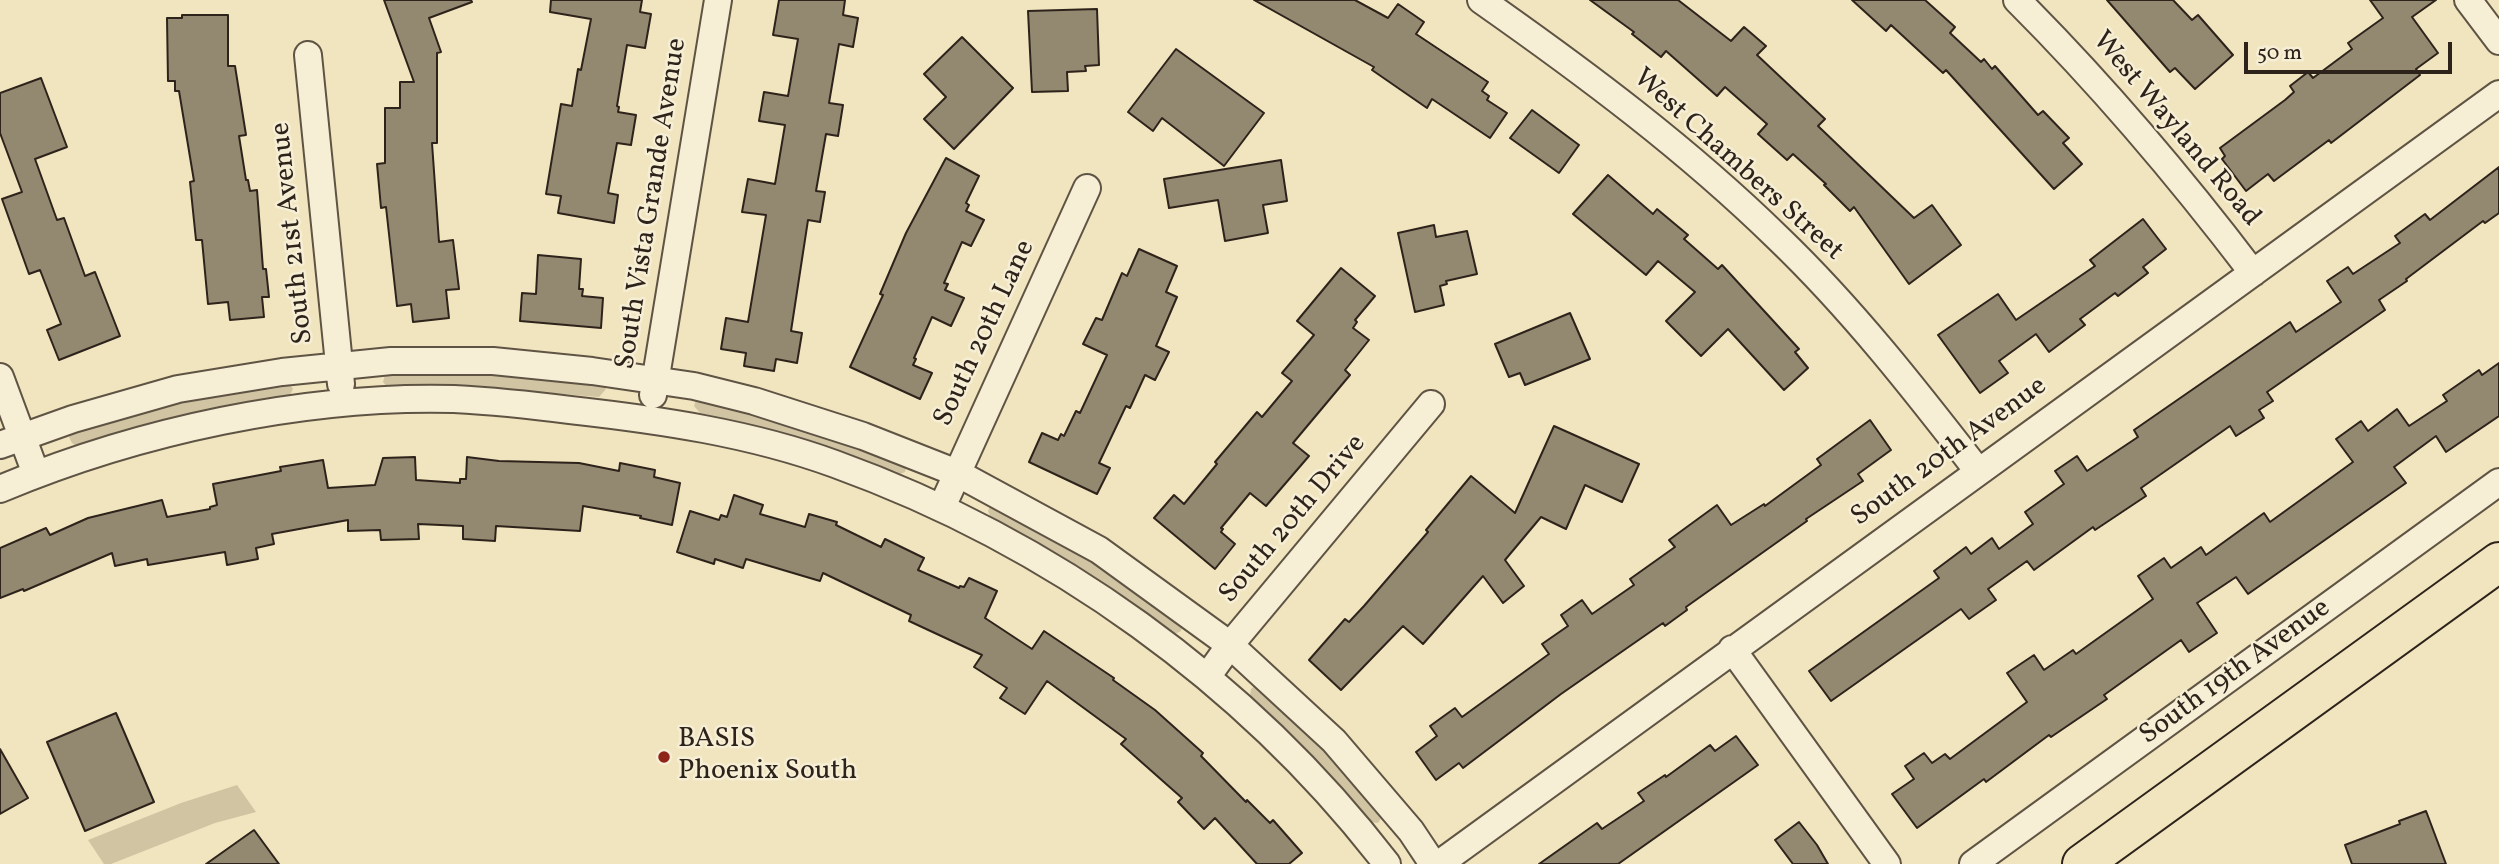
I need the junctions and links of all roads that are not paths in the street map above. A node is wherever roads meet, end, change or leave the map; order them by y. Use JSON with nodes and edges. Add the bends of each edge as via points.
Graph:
{"nodes":[{"id":1,"x":718,"y":0,"type":"edge"},
{"id":2,"x":1481,"y":0,"type":"edge"},
{"id":3,"x":2017,"y":0,"type":"edge"},
{"id":4,"x":2468,"y":0,"type":"edge"},
{"id":5,"x":2499,"y":41,"type":"edge"},
{"id":6,"x":308,"y":55,"type":"dead end"},
{"id":7,"x":2499,"y":94,"type":"edge"},
{"id":8,"x":1087,"y":188,"type":"dead end"},
{"id":9,"x":2253,"y":273,"type":"junction"},
{"id":10,"x":340,"y":368,"type":"junction"},
{"id":11,"x":0,"y":377,"type":"edge"},
{"id":12,"x":656,"y":379,"type":"junction"},
{"id":13,"x":1431,"y":404,"type":"dead end"},
{"id":14,"x":343,"y":405,"type":"junction"},
{"id":15,"x":649,"y":418,"type":"junction"},
{"id":16,"x":11,"y":441,"type":"edge"},
{"id":17,"x":1978,"y":471,"type":"junction"},
{"id":18,"x":957,"y":473,"type":"junction"},
{"id":19,"x":36,"y":474,"type":"junction"},
{"id":20,"x":2499,"y":482,"type":"edge"},
{"id":21,"x":0,"y":489,"type":"edge"},
{"id":22,"x":942,"y":507,"type":"junction"},
{"id":23,"x":2499,"y":562,"type":"edge"},
{"id":24,"x":1230,"y":645,"type":"junction"},
{"id":25,"x":1732,"y":649,"type":"junction"},
{"id":26,"x":1207,"y":677,"type":"junction"},
{"id":27,"x":1387,"y":864,"type":"edge"},
{"id":28,"x":1433,"y":864,"type":"edge"},
{"id":29,"x":1439,"y":864,"type":"edge"},
{"id":30,"x":1887,"y":864,"type":"edge"},
{"id":31,"x":1973,"y":864,"type":"edge"},
{"id":32,"x":2082,"y":864,"type":"edge"}],
"edges":[{"from":1,"to":12,"type":"street","name":"South Vista Grande Avenue"},
{"from":2,"to":17,"type":"street","name":"West Chambers Street","via":[[1609,93],[1779,239],[1896,367]]},
{"from":3,"to":9,"type":"street","name":"West Wayland Road","via":[[2152,146]]},
{"from":4,"to":5,"type":"street"},
{"from":6,"to":10,"type":"street","name":"South 21st Avenue"},
{"from":7,"to":9,"type":"street","name":"South 20th Avenue"},
{"from":8,"to":18,"type":"street","name":"South 20th Lane"},
{"from":9,"to":17,"type":"street","name":"South 20th Avenue"},
{"from":10,"to":12,"type":"street","via":[[391,361],[470,360]]},
{"from":10,"to":14,"type":"street","name":"South 21st Avenue"},
{"from":10,"to":16,"type":"street","via":[[178,389]]},
{"from":11,"to":16,"type":"street"},
{"from":12,"to":15,"type":"street","name":"South Vista Grande Avenue"},
{"from":12,"to":18,"type":"street","via":[[754,401]]},
{"from":13,"to":24,"type":"street","name":"South 20th Drive"},
{"from":14,"to":15,"type":"street","via":[[454,399]]},
{"from":14,"to":19,"type":"street","via":[[225,421],[153,437]]},
{"from":15,"to":22,"type":"street","via":[[739,436],[833,463]]},
{"from":16,"to":19,"type":"street"},
{"from":17,"to":25,"type":"street","name":"South 20th Avenue"},
{"from":18,"to":22,"type":"street","name":"South 20th Lane"},
{"from":18,"to":24,"type":"street","via":[[1098,550]]},
{"from":19,"to":21,"type":"street"},
{"from":20,"to":31,"type":"street","name":"South 19th Avenue"},
{"from":22,"to":26,"type":"street","via":[[1080,584]]},
{"from":23,"to":32,"type":"main road"},
{"from":24,"to":26,"type":"street","name":"South 20th Drive"},
{"from":24,"to":28,"type":"street","via":[[1334,741]]},
{"from":25,"to":29,"type":"street","name":"South 20th Avenue"},
{"from":25,"to":30,"type":"street"},
{"from":26,"to":27,"type":"street","via":[[1313,779]]}]}
